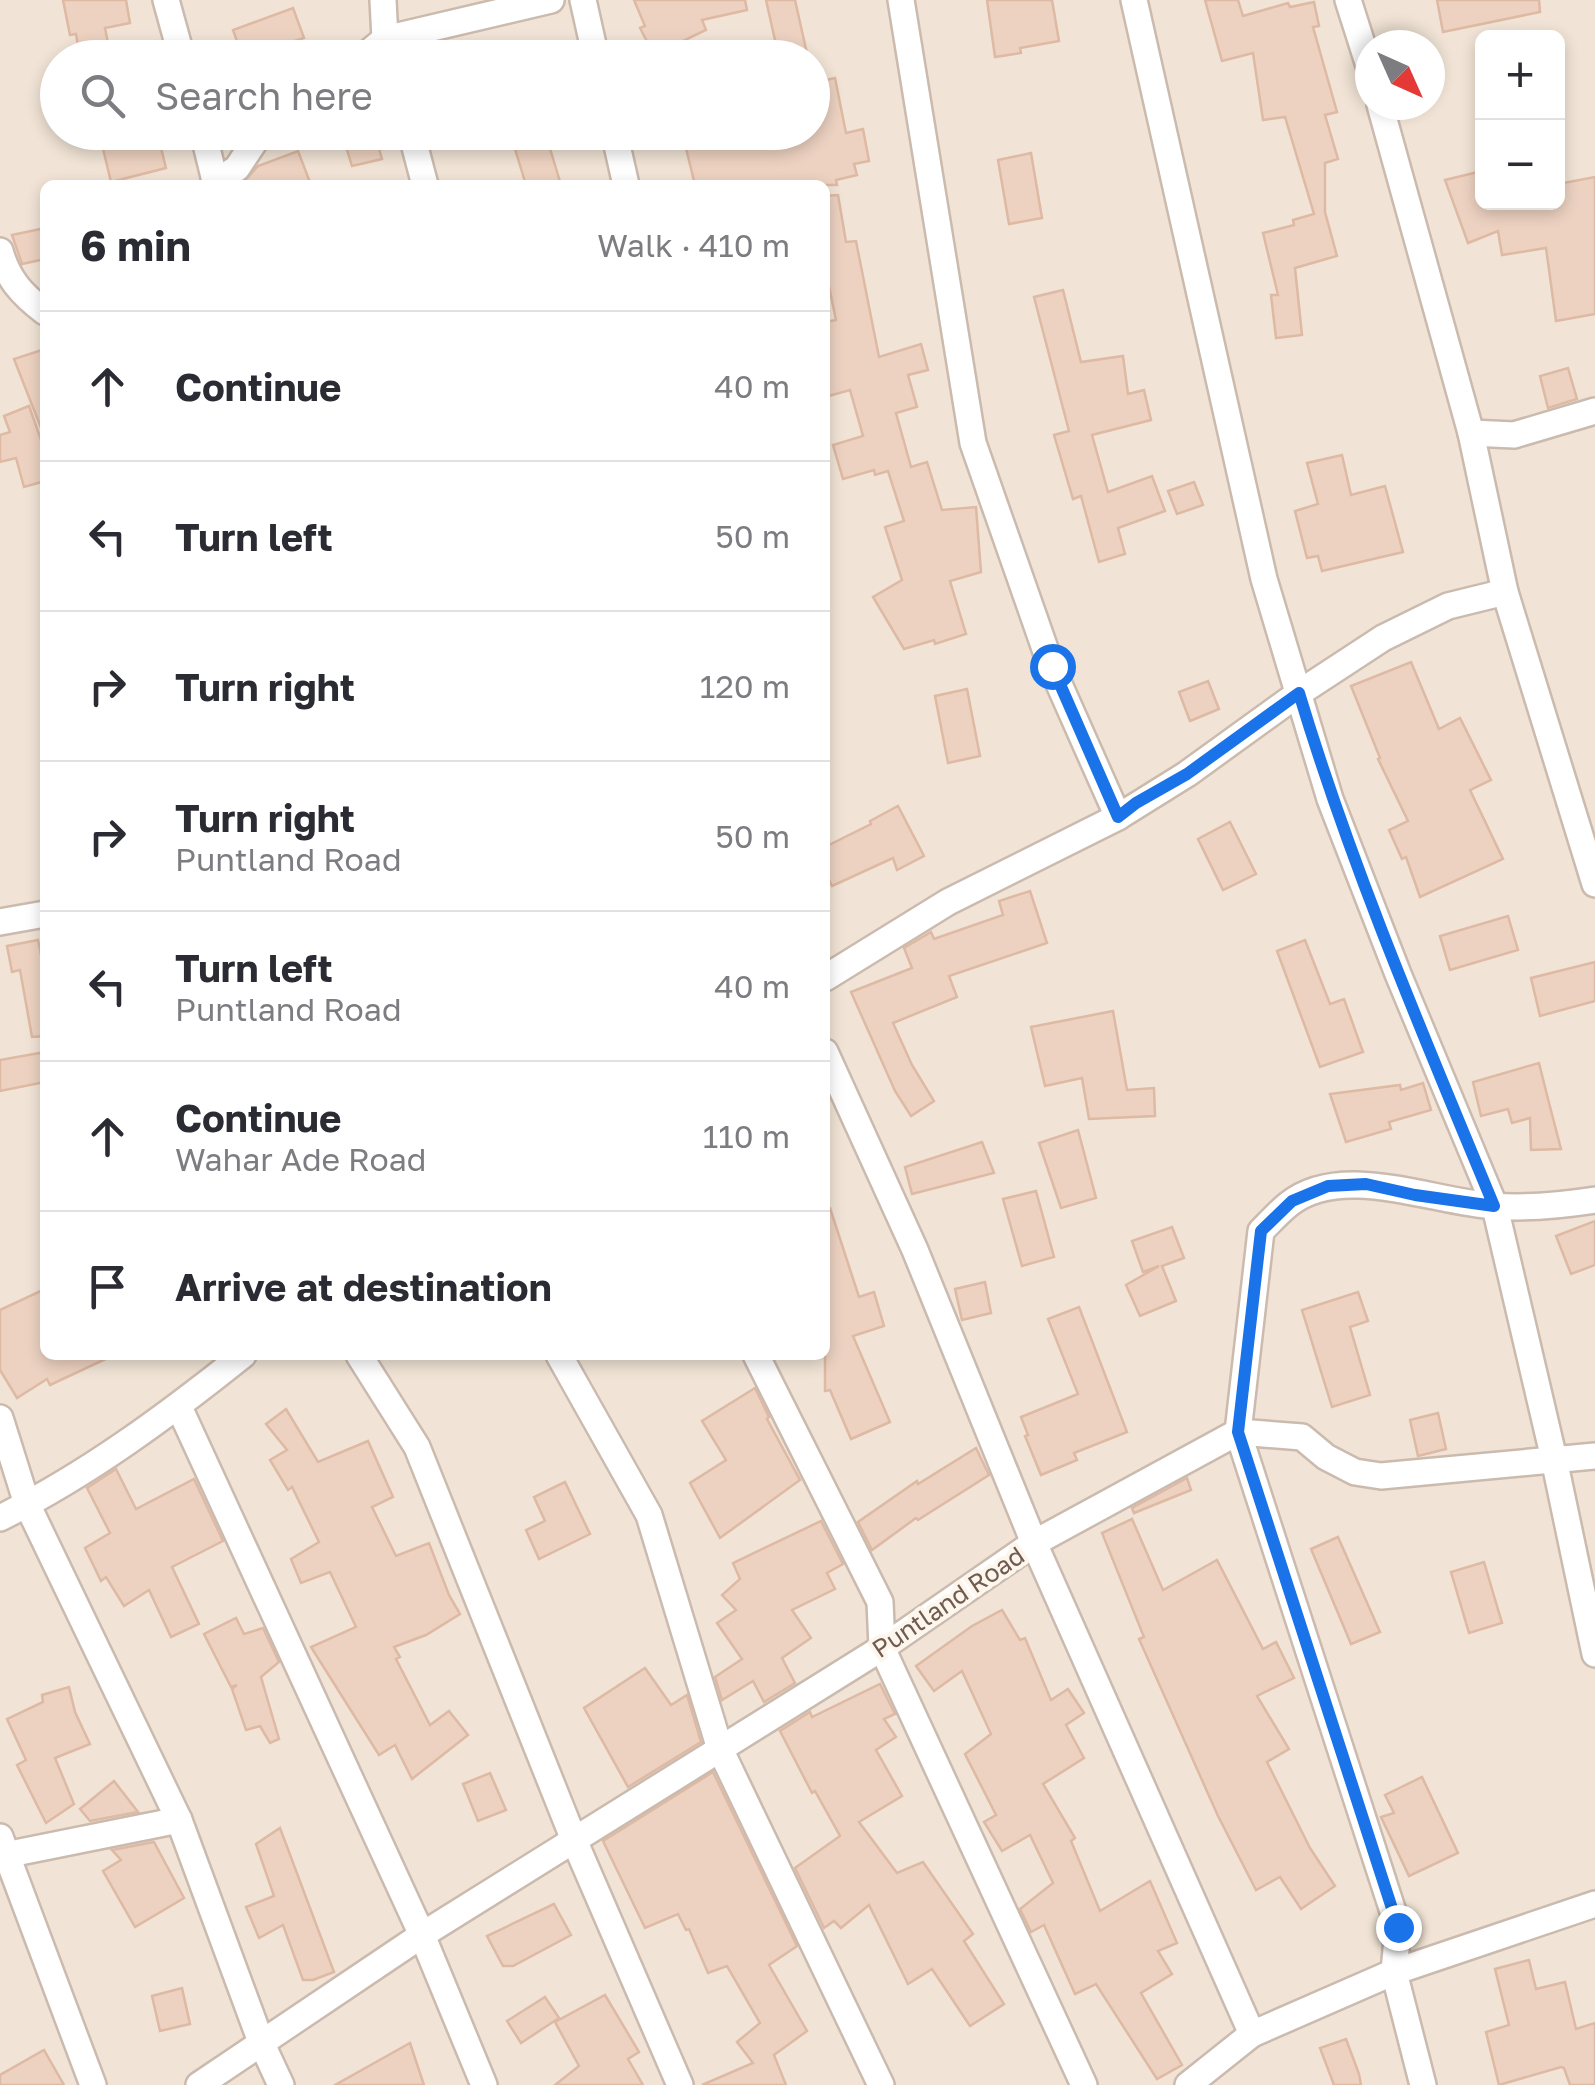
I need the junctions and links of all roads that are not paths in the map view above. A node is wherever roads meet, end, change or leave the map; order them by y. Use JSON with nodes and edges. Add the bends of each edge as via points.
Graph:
{"nodes":[{"id":1,"x":166,"y":0,"type":"edge"},
{"id":2,"x":383,"y":0,"type":"edge"},
{"id":3,"x":550,"y":0,"type":"edge"},
{"id":4,"x":583,"y":0,"type":"edge"},
{"id":5,"x":901,"y":0,"type":"edge"},
{"id":6,"x":1134,"y":0,"type":"edge"},
{"id":7,"x":1348,"y":0,"type":"edge"},
{"id":8,"x":1358,"y":30,"type":"edge"},
{"id":9,"x":177,"y":40,"type":"edge"},
{"id":10,"x":387,"y":40,"type":"edge"},
{"id":11,"x":415,"y":40,"type":"edge"},
{"id":12,"x":592,"y":40,"type":"edge"},
{"id":13,"x":1384,"y":120,"type":"edge"},
{"id":14,"x":207,"y":150,"type":"edge"},
{"id":15,"x":249,"y":150,"type":"edge"},
{"id":16,"x":415,"y":150,"type":"edge"},
{"id":17,"x":618,"y":150,"type":"edge"},
{"id":18,"x":214,"y":180,"type":"edge"},
{"id":19,"x":220,"y":180,"type":"edge"},
{"id":20,"x":424,"y":180,"type":"edge"},
{"id":21,"x":625,"y":180,"type":"edge"},
{"id":22,"x":0,"y":250,"type":"edge"},
{"id":23,"x":40,"y":308,"type":"edge"},
{"id":24,"x":1595,"y":411,"type":"edge"},
{"id":25,"x":1471,"y":434,"type":"junction"},
{"id":26,"x":1505,"y":592,"type":"junction"},
{"id":27,"x":1299,"y":693,"type":"junction"},
{"id":28,"x":1118,"y":817,"type":"junction"},
{"id":29,"x":1595,"y":884,"type":"edge"},
{"id":30,"x":40,"y":915,"type":"edge"},
{"id":31,"x":0,"y":922,"type":"edge"},
{"id":32,"x":830,"y":975,"type":"edge"},
{"id":33,"x":830,"y":1063,"type":"edge"},
{"id":34,"x":1595,"y":1200,"type":"edge"},
{"id":35,"x":1494,"y":1206,"type":"junction"},
{"id":36,"x":237,"y":1360,"type":"edge"},
{"id":37,"x":363,"y":1360,"type":"edge"},
{"id":38,"x":561,"y":1360,"type":"edge"},
{"id":39,"x":759,"y":1360,"type":"edge"},
{"id":40,"x":179,"y":1406,"type":"junction"},
{"id":41,"x":0,"y":1418,"type":"edge"},
{"id":42,"x":1238,"y":1432,"type":"junction"},
{"id":43,"x":1595,"y":1456,"type":"edge"},
{"id":44,"x":1554,"y":1459,"type":"junction"},
{"id":45,"x":28,"y":1504,"type":"junction"},
{"id":46,"x":0,"y":1518,"type":"edge"},
{"id":47,"x":1034,"y":1543,"type":"junction"},
{"id":48,"x":882,"y":1648,"type":"junction"},
{"id":49,"x":1595,"y":1654,"type":"edge"},
{"id":50,"x":720,"y":1748,"type":"junction"},
{"id":51,"x":179,"y":1820,"type":"junction"},
{"id":52,"x":574,"y":1840,"type":"junction"},
{"id":53,"x":3,"y":1849,"type":"edge"},
{"id":54,"x":1595,"y":1904,"type":"edge"},
{"id":55,"x":422,"y":1935,"type":"junction"},
{"id":56,"x":1394,"y":1972,"type":"junction"},
{"id":57,"x":1252,"y":2034,"type":"junction"},
{"id":58,"x":261,"y":2042,"type":"junction"},
{"id":59,"x":93,"y":2085,"type":"edge"},
{"id":60,"x":199,"y":2085,"type":"edge"},
{"id":61,"x":281,"y":2085,"type":"edge"},
{"id":62,"x":484,"y":2085,"type":"edge"},
{"id":63,"x":680,"y":2085,"type":"edge"},
{"id":64,"x":881,"y":2085,"type":"edge"},
{"id":65,"x":1084,"y":2085,"type":"edge"},
{"id":66,"x":1188,"y":2085,"type":"edge"},
{"id":67,"x":1423,"y":2085,"type":"edge"}],
"edges":[{"from":1,"to":9,"type":"street"},
{"from":2,"to":10,"type":"street"},
{"from":3,"to":11,"type":"street"},
{"from":4,"to":12,"type":"street"},
{"from":5,"to":28,"type":"street","via":[[973,443],[1052,666]]},
{"from":6,"to":27,"type":"street","via":[[1239,480]]},
{"from":7,"to":8,"type":"street"},
{"from":13,"to":25,"type":"street"},
{"from":14,"to":18,"type":"street"},
{"from":15,"to":19,"type":"street"},
{"from":16,"to":20,"type":"street"},
{"from":17,"to":21,"type":"street"},
{"from":22,"to":23,"type":"street","via":[[6,273]]},
{"from":24,"to":25,"type":"street","via":[[1514,435]]},
{"from":25,"to":26,"type":"street"},
{"from":26,"to":27,"type":"street","via":[[1448,606],[1383,638]]},
{"from":26,"to":29,"type":"street"},
{"from":27,"to":28,"type":"street"},
{"from":27,"to":35,"type":"street","via":[[1330,799]]},
{"from":28,"to":32,"type":"street","via":[[948,902]]},
{"from":30,"to":31,"type":"street"},
{"from":33,"to":47,"type":"street","via":[[915,1250]]},
{"from":34,"to":35,"type":"street"},
{"from":35,"to":42,"type":"street","via":[[1366,1184],[1328,1186],[1292,1201],[1261,1231]]},
{"from":35,"to":44,"type":"street"},
{"from":36,"to":40,"type":"street"},
{"from":37,"to":52,"type":"street","via":[[417,1448]]},
{"from":38,"to":50,"type":"street","via":[[648,1515]]},
{"from":39,"to":48,"type":"street","via":[[880,1602]]},
{"from":40,"to":45,"type":"street"},
{"from":40,"to":55,"type":"street"},
{"from":41,"to":45,"type":"street"},
{"from":42,"to":44,"type":"street","via":[[1302,1438],[1355,1472],[1381,1476]]},
{"from":42,"to":47,"type":"street","name":"Puntland Road"},
{"from":42,"to":56,"type":"street","via":[[1398,1927]]},
{"from":43,"to":44,"type":"street"},
{"from":44,"to":49,"type":"street"},
{"from":45,"to":46,"type":"street"},
{"from":45,"to":51,"type":"street"},
{"from":47,"to":48,"type":"street","name":"Puntland Road"},
{"from":47,"to":57,"type":"street"},
{"from":48,"to":50,"type":"street","name":"Puntland Road"},
{"from":48,"to":65,"type":"street"},
{"from":50,"to":52,"type":"street","name":"Puntland Road"},
{"from":50,"to":64,"type":"street"},
{"from":51,"to":53,"type":"street"},
{"from":51,"to":58,"type":"street"},
{"from":52,"to":55,"type":"street","name":"Puntland Road"},
{"from":52,"to":63,"type":"street"},
{"from":53,"to":59,"type":"street"},
{"from":54,"to":56,"type":"street"},
{"from":55,"to":58,"type":"street","name":"Puntland Road"},
{"from":55,"to":62,"type":"street"},
{"from":56,"to":57,"type":"street"},
{"from":56,"to":67,"type":"street"},
{"from":57,"to":66,"type":"street"},
{"from":58,"to":60,"type":"street","name":"Puntland Road"},
{"from":58,"to":61,"type":"street"}]}
